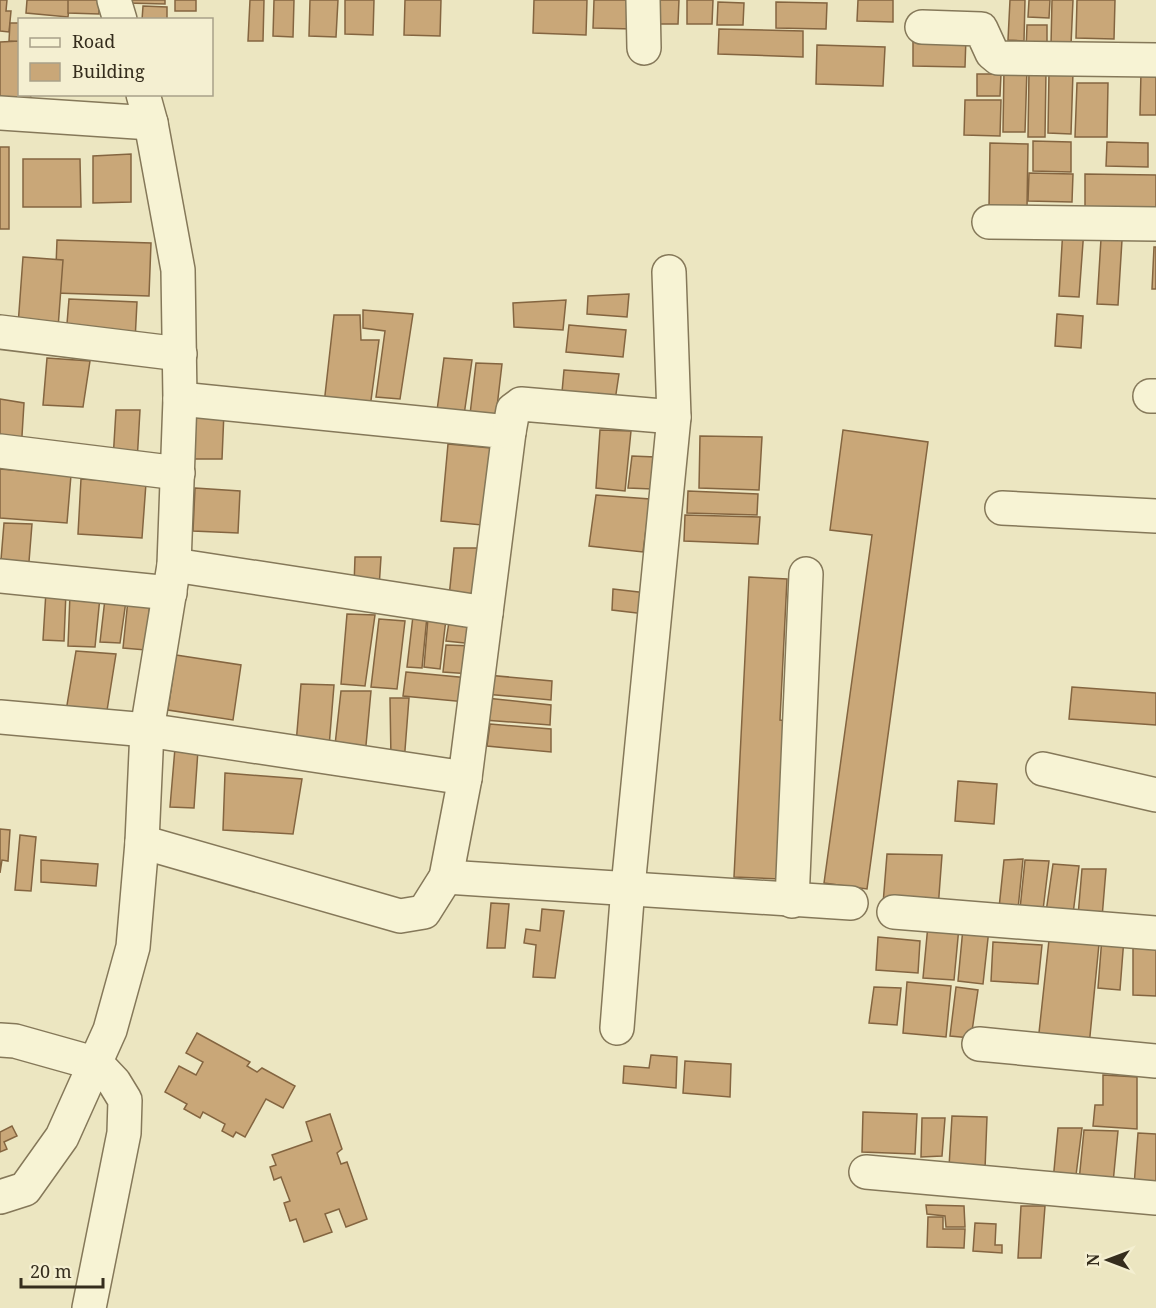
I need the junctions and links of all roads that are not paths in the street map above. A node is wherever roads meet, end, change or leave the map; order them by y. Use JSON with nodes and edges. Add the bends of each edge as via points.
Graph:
{"nodes":[{"id":1,"x":114,"y":0,"type":"edge"},
{"id":2,"x":643,"y":0,"type":"edge"},
{"id":3,"x":119,"y":18,"type":"edge"},
{"id":4,"x":922,"y":27,"type":"dead end"},
{"id":5,"x":644,"y":48,"type":"dead end"},
{"id":6,"x":1156,"y":60,"type":"edge"},
{"id":7,"x":147,"y":109,"type":"edge"},
{"id":8,"x":0,"y":113,"type":"edge"},
{"id":9,"x":989,"y":222,"type":"dead end"},
{"id":10,"x":1156,"y":224,"type":"edge"},
{"id":11,"x":669,"y":272,"type":"dead end"},
{"id":12,"x":0,"y":332,"type":"edge"},
{"id":13,"x":180,"y":354,"type":"junction"},
{"id":14,"x":180,"y":399,"type":"junction"},
{"id":15,"x":674,"y":417,"type":"junction"},
{"id":16,"x":509,"y":432,"type":"junction"},
{"id":17,"x":0,"y":451,"type":"edge"},
{"id":18,"x":178,"y":473,"type":"junction"},
{"id":19,"x":1002,"y":507,"type":"dead end"},
{"id":20,"x":1156,"y":516,"type":"edge"},
{"id":21,"x":806,"y":574,"type":"dead end"},
{"id":22,"x":0,"y":576,"type":"edge"},
{"id":23,"x":172,"y":579,"type":"junction"},
{"id":24,"x":486,"y":613,"type":"junction"},
{"id":25,"x":0,"y":717,"type":"edge"},
{"id":26,"x":147,"y":729,"type":"junction"},
{"id":27,"x":1043,"y":769,"type":"dead end"},
{"id":28,"x":465,"y":778,"type":"junction"},
{"id":29,"x":1156,"y":795,"type":"edge"},
{"id":30,"x":142,"y":842,"type":"junction"},
{"id":31,"x":446,"y":877,"type":"junction"},
{"id":32,"x":628,"y":887,"type":"junction"},
{"id":33,"x":792,"y":901,"type":"junction"},
{"id":34,"x":851,"y":903,"type":"dead end"},
{"id":35,"x":894,"y":912,"type":"dead end"},
{"id":36,"x":1156,"y":933,"type":"edge"},
{"id":37,"x":617,"y":1028,"type":"dead end"},
{"id":38,"x":0,"y":1040,"type":"edge"},
{"id":39,"x":979,"y":1044,"type":"dead end"},
{"id":40,"x":1156,"y":1061,"type":"edge"},
{"id":41,"x":97,"y":1064,"type":"junction"},
{"id":42,"x":866,"y":1172,"type":"dead end"},
{"id":43,"x":0,"y":1197,"type":"edge"},
{"id":44,"x":1156,"y":1198,"type":"edge"},
{"id":45,"x":89,"y":1308,"type":"edge"}],
"edges":[{"from":1,"to":3,"type":"street"},
{"from":2,"to":5,"type":"street"},
{"from":4,"to":6,"type":"street","via":[[981,29],[998,58]]},
{"from":7,"to":8,"type":"street"},
{"from":7,"to":13,"type":"street","via":[[178,270]]},
{"from":9,"to":10,"type":"street"},
{"from":11,"to":15,"type":"street"},
{"from":12,"to":13,"type":"street"},
{"from":13,"to":14,"type":"street"},
{"from":14,"to":16,"type":"street"},
{"from":14,"to":18,"type":"street"},
{"from":15,"to":16,"type":"street","via":[[521,404],[513,410]]},
{"from":15,"to":32,"type":"street"},
{"from":16,"to":24,"type":"street"},
{"from":17,"to":18,"type":"street"},
{"from":18,"to":23,"type":"street"},
{"from":19,"to":20,"type":"street"},
{"from":21,"to":33,"type":"street"},
{"from":22,"to":23,"type":"street"},
{"from":23,"to":24,"type":"street"},
{"from":23,"to":26,"type":"street"},
{"from":24,"to":28,"type":"street"},
{"from":25,"to":26,"type":"street"},
{"from":26,"to":28,"type":"street"},
{"from":26,"to":30,"type":"street"},
{"from":27,"to":29,"type":"street"},
{"from":28,"to":31,"type":"street"},
{"from":30,"to":31,"type":"street","via":[[400,915],[424,912]]},
{"from":30,"to":41,"type":"street","via":[[133,947]]},
{"from":31,"to":32,"type":"street"},
{"from":32,"to":33,"type":"street"},
{"from":32,"to":37,"type":"street"},
{"from":33,"to":34,"type":"street"},
{"from":35,"to":36,"type":"street"},
{"from":38,"to":41,"type":"street"},
{"from":39,"to":40,"type":"street"},
{"from":41,"to":43,"type":"street","via":[[62,1137],[26,1189]]},
{"from":41,"to":45,"type":"street","via":[[125,1100],[124,1133]]},
{"from":42,"to":44,"type":"street"}]}
